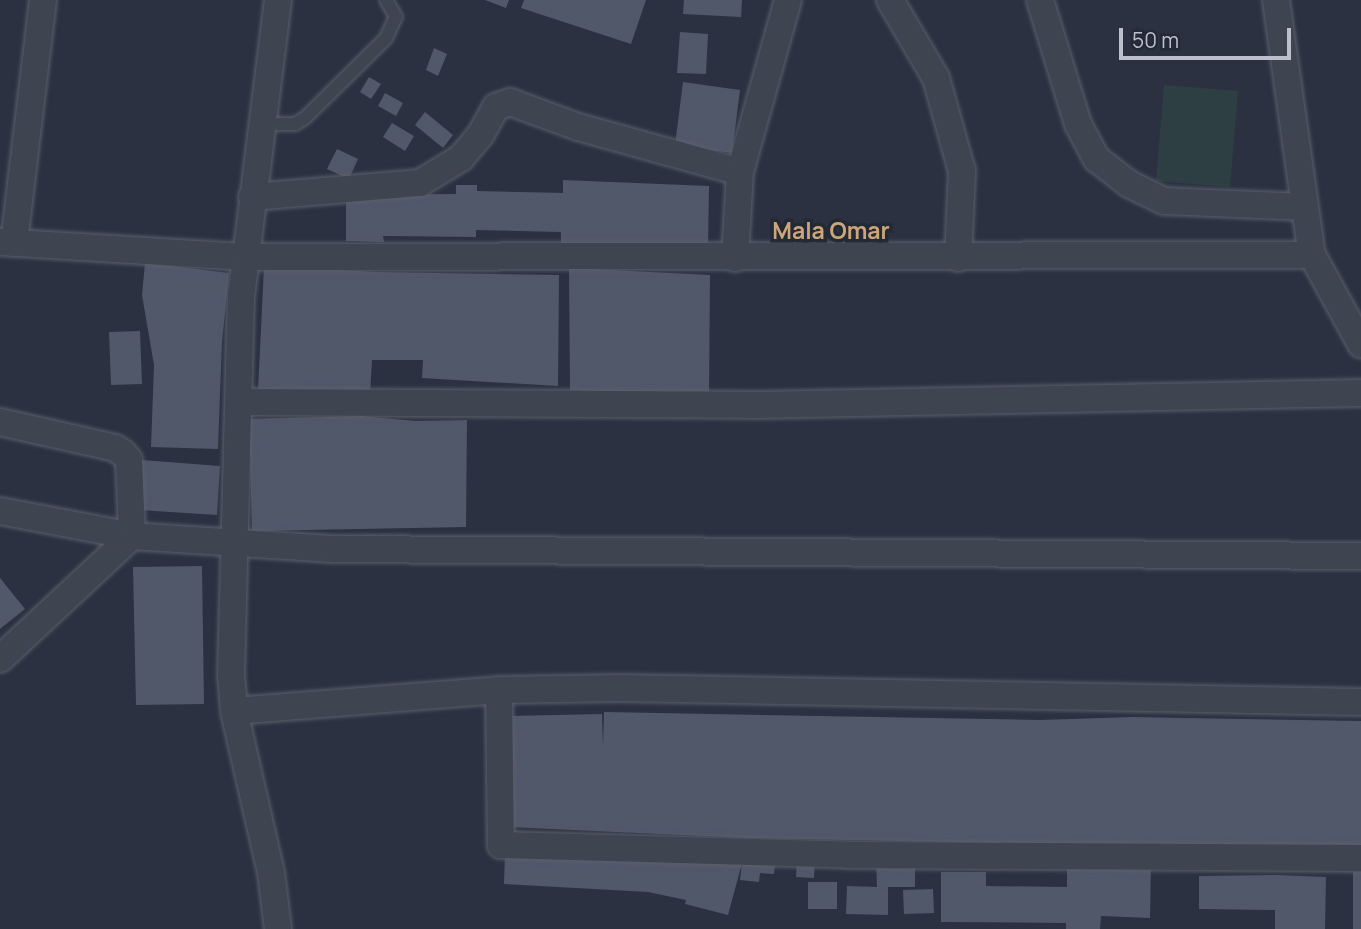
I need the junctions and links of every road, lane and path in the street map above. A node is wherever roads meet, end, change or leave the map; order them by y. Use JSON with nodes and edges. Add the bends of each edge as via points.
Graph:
{"nodes":[{"id":1,"x":43,"y":0,"type":"edge"},
{"id":2,"x":278,"y":0,"type":"edge"},
{"id":3,"x":386,"y":0,"type":"edge"},
{"id":4,"x":788,"y":0,"type":"edge"},
{"id":5,"x":890,"y":0,"type":"edge"},
{"id":6,"x":1040,"y":0,"type":"edge"},
{"id":7,"x":1276,"y":0,"type":"edge"},
{"id":8,"x":262,"y":124,"type":"junction"},
{"id":9,"x":740,"y":172,"type":"junction"},
{"id":10,"x":252,"y":197,"type":"junction"},
{"id":11,"x":1305,"y":207,"type":"junction"},
{"id":12,"x":7,"y":242,"type":"edge"},
{"id":13,"x":1312,"y":255,"type":"junction"},
{"id":14,"x":244,"y":257,"type":"junction"},
{"id":15,"x":735,"y":258,"type":"junction"},
{"id":16,"x":958,"y":258,"type":"junction"},
{"id":17,"x":1361,"y":344,"type":"edge"},
{"id":18,"x":1361,"y":393,"type":"edge"},
{"id":19,"x":240,"y":402,"type":"junction"},
{"id":20,"x":0,"y":422,"type":"edge"},
{"id":21,"x":0,"y":512,"type":"edge"},
{"id":22,"x":132,"y":536,"type":"junction"},
{"id":23,"x":235,"y":541,"type":"junction"},
{"id":24,"x":1361,"y":556,"type":"edge"},
{"id":25,"x":0,"y":659,"type":"edge"},
{"id":26,"x":499,"y":690,"type":"junction"},
{"id":27,"x":1361,"y":702,"type":"edge"},
{"id":28,"x":233,"y":711,"type":"junction"},
{"id":29,"x":1361,"y":858,"type":"edge"},
{"id":30,"x":278,"y":929,"type":"edge"}],
"edges":[{"from":1,"to":12,"type":"street"},
{"from":2,"to":8,"type":"street"},
{"from":3,"to":8,"type":"lane","via":[[396,17],[386,38],[305,118],[295,124]]},
{"from":4,"to":9,"type":"street"},
{"from":5,"to":16,"type":"street","via":[[936,78],[962,171]]},
{"from":6,"to":11,"type":"street","via":[[1078,124],[1097,159],[1129,184],[1164,201]]},
{"from":7,"to":11,"type":"street"},
{"from":8,"to":10,"type":"street"},
{"from":9,"to":10,"type":"street","via":[[578,127],[510,102],[496,107],[461,158],[420,183]]},
{"from":9,"to":15,"type":"street"},
{"from":10,"to":14,"type":"street"},
{"from":11,"to":13,"type":"street"},
{"from":12,"to":14,"type":"street"},
{"from":13,"to":16,"type":"street"},
{"from":13,"to":17,"type":"street"},
{"from":14,"to":15,"type":"street"},
{"from":14,"to":19,"type":"street"},
{"from":15,"to":16,"type":"street"},
{"from":18,"to":19,"type":"street","via":[[757,405]]},
{"from":19,"to":23,"type":"street"},
{"from":20,"to":22,"type":"street","via":[[123,453],[129,460]]},
{"from":21,"to":22,"type":"street"},
{"from":22,"to":23,"type":"street"},
{"from":22,"to":25,"type":"street"},
{"from":23,"to":24,"type":"street","via":[[335,549]]},
{"from":23,"to":28,"type":"street"},
{"from":26,"to":27,"type":"street","via":[[634,688]]},
{"from":26,"to":28,"type":"street"},
{"from":26,"to":29,"type":"street","via":[[501,845],[850,855]]},
{"from":28,"to":30,"type":"street","via":[[271,872]]}]}
